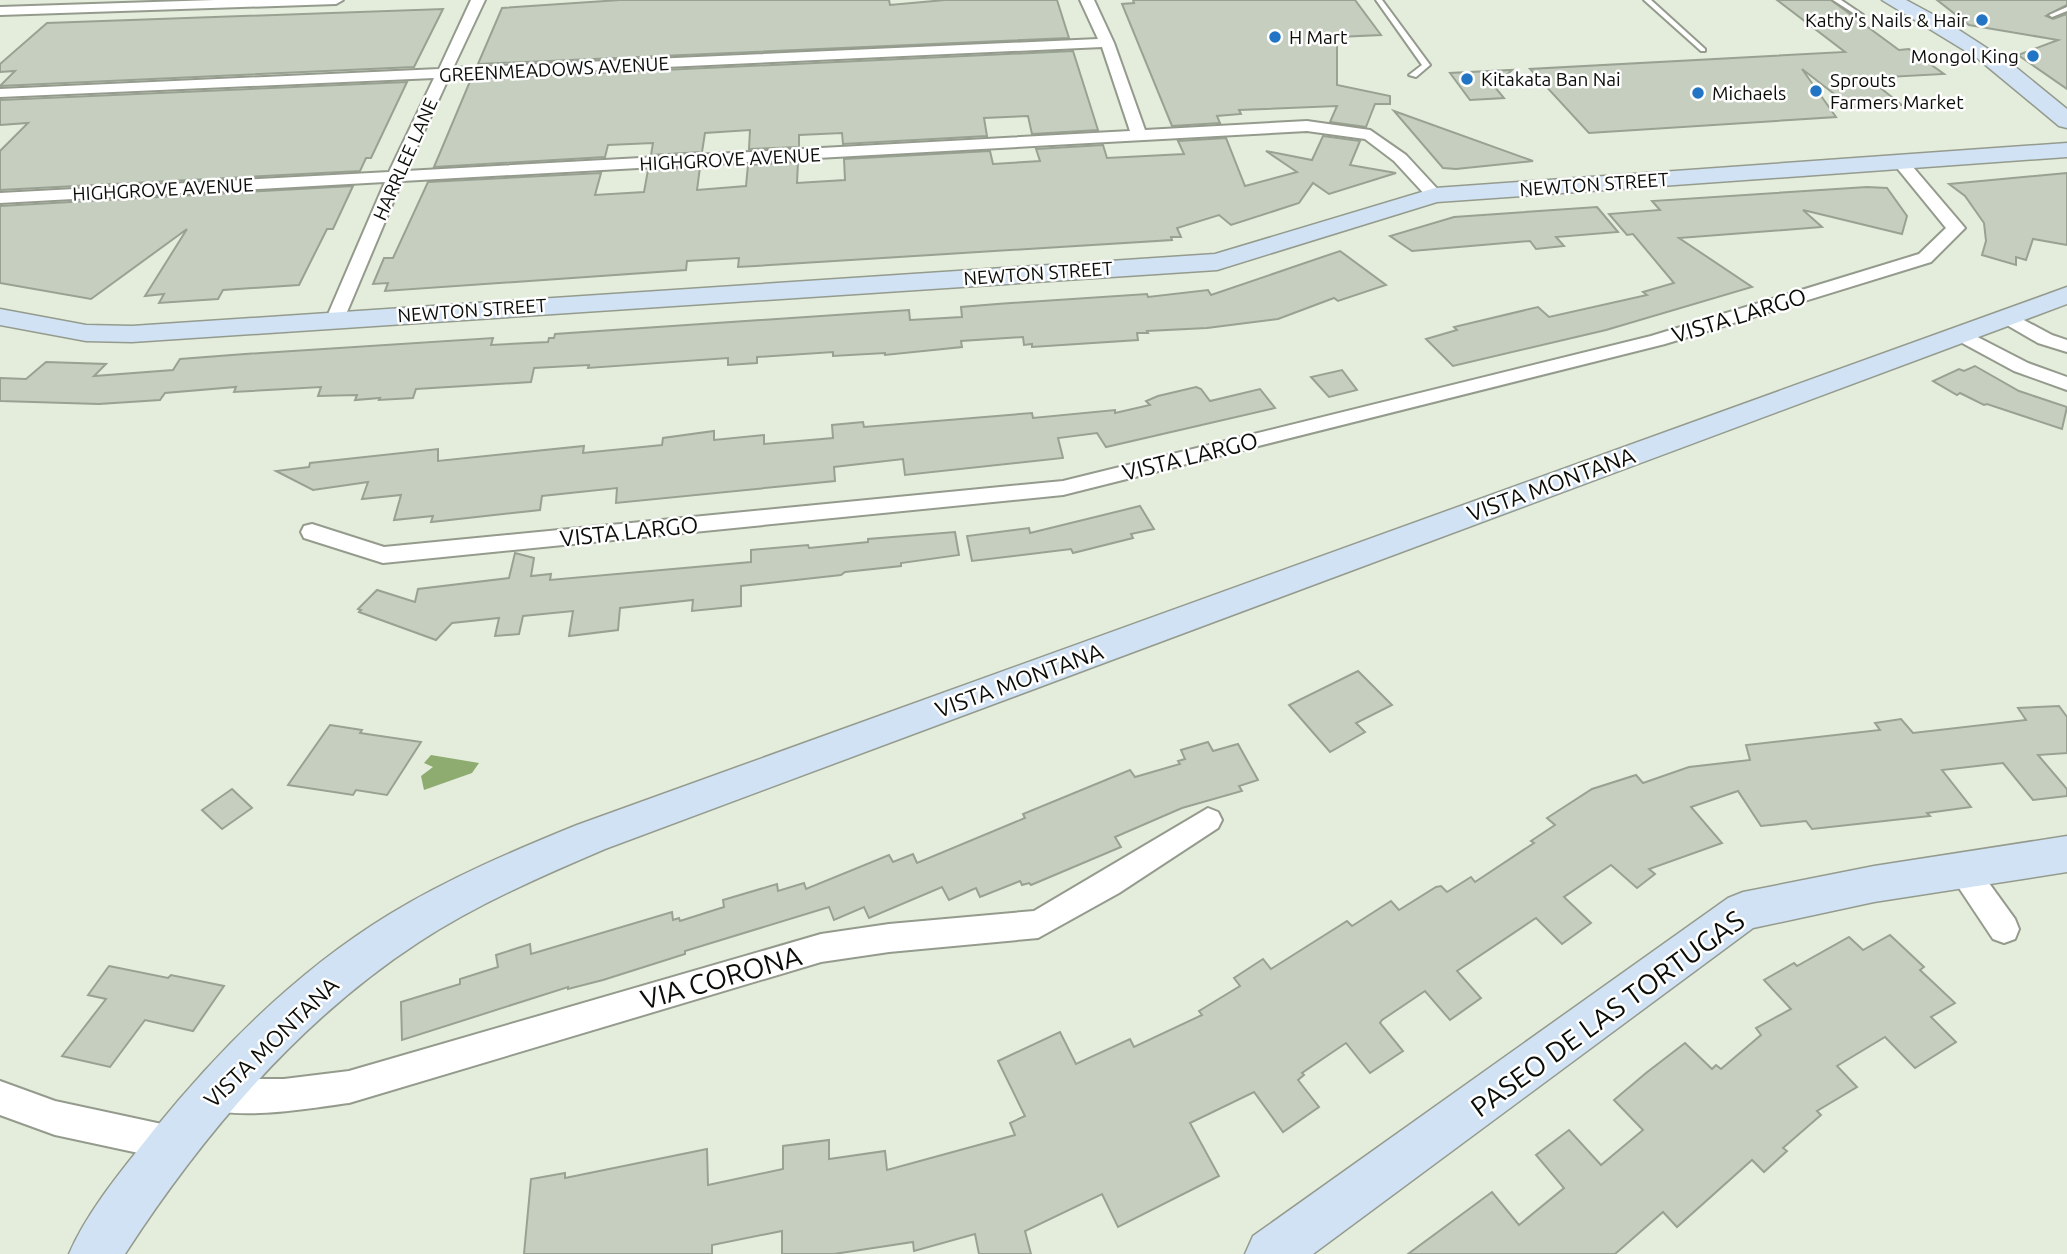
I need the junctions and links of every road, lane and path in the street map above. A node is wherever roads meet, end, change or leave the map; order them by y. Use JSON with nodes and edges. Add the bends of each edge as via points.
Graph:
{"nodes":[{"id":1,"x":336,"y":0,"type":"edge"},
{"id":2,"x":478,"y":0,"type":"edge"},
{"id":3,"x":1087,"y":0,"type":"edge"},
{"id":4,"x":1379,"y":0,"type":"edge"},
{"id":5,"x":1647,"y":0,"type":"edge"},
{"id":6,"x":1836,"y":0,"type":"edge"},
{"id":7,"x":1891,"y":0,"type":"edge"},
{"id":8,"x":2067,"y":9,"type":"edge"},
{"id":9,"x":0,"y":11,"type":"edge"},
{"id":10,"x":1860,"y":15,"type":"dead end"},
{"id":11,"x":2052,"y":15,"type":"dead end"},
{"id":12,"x":1107,"y":43,"type":"junction"},
{"id":13,"x":1703,"y":50,"type":"dead end"},
{"id":14,"x":444,"y":74,"type":"junction"},
{"id":15,"x":1413,"y":75,"type":"dead end"},
{"id":16,"x":0,"y":93,"type":"edge"},
{"id":17,"x":2067,"y":121,"type":"edge"},
{"id":18,"x":1140,"y":136,"type":"junction"},
{"id":19,"x":2067,"y":150,"type":"edge"},
{"id":20,"x":1901,"y":163,"type":"junction"},
{"id":21,"x":395,"y":177,"type":"junction"},
{"id":22,"x":1435,"y":195,"type":"junction"},
{"id":23,"x":0,"y":198,"type":"edge"},
{"id":24,"x":2067,"y":295,"type":"edge"},
{"id":25,"x":0,"y":317,"type":"edge"},
{"id":26,"x":2007,"y":317,"type":"junction"},
{"id":27,"x":335,"y":319,"type":"junction"},
{"id":28,"x":1960,"y":334,"type":"junction"},
{"id":29,"x":2067,"y":346,"type":"edge"},
{"id":30,"x":2067,"y":384,"type":"edge"},
{"id":31,"x":312,"y":532,"type":"dead end"},
{"id":32,"x":1208,"y":820,"type":"dead end"},
{"id":33,"x":2067,"y":854,"type":"edge"},
{"id":34,"x":1963,"y":870,"type":"junction"},
{"id":35,"x":2004,"y":929,"type":"dead end"},
{"id":36,"x":215,"y":1095,"type":"junction"},
{"id":37,"x":0,"y":1098,"type":"edge"},
{"id":38,"x":171,"y":1143,"type":"junction"},
{"id":39,"x":95,"y":1254,"type":"edge"},
{"id":40,"x":1271,"y":1254,"type":"edge"}],
"edges":[{"from":1,"to":9,"type":"street"},
{"from":2,"to":14,"type":"street","name":"HARRLEE LANE"},
{"from":3,"to":12,"type":"street"},
{"from":4,"to":15,"type":"lane","via":[[1426,65]]},
{"from":5,"to":13,"type":"lane"},
{"from":6,"to":10,"type":"lane"},
{"from":7,"to":17,"type":"street","via":[[1961,38],[2036,92]]},
{"from":8,"to":11,"type":"lane"},
{"from":12,"to":14,"type":"street","name":"GREENMEADOWS AVENUE"},
{"from":12,"to":18,"type":"street"},
{"from":14,"to":16,"type":"street","name":"GREENMEADOWS AVENUE"},
{"from":14,"to":21,"type":"street","name":"HARRLEE LANE"},
{"from":18,"to":21,"type":"street","name":"HIGHGROVE AVENUE"},
{"from":18,"to":22,"type":"street","name":"HIGHGROVE AVENUE","via":[[1307,126],[1370,135]]},
{"from":19,"to":20,"type":"street","name":"NEWTON STREET"},
{"from":20,"to":22,"type":"street","name":"NEWTON STREET"},
{"from":20,"to":31,"type":"street","name":"VISTA LARGO","via":[[1956,229],[1924,258],[1658,340],[1063,488],[383,555]]},
{"from":21,"to":23,"type":"street","name":"HIGHGROVE AVENUE"},
{"from":21,"to":27,"type":"street","name":"HARRLEE LANE"},
{"from":22,"to":27,"type":"street","name":"NEWTON STREET","via":[[1217,262]]},
{"from":24,"to":26,"type":"street","name":"VISTA MONTANA"},
{"from":25,"to":27,"type":"street","name":"NEWTON STREET","via":[[86,333],[132,334]]},
{"from":26,"to":28,"type":"street","name":"VISTA MONTANA"},
{"from":26,"to":29,"type":"street"},
{"from":28,"to":30,"type":"street","via":[[2021,368]]},
{"from":28,"to":36,"type":"street","name":"VISTA MONTANA","via":[[532,861],[472,888],[403,929],[326,985]]},
{"from":32,"to":36,"type":"street","name":"VIA CORONA","via":[[1038,924],[821,948],[349,1087],[284,1095]]},
{"from":33,"to":34,"type":"street","name":"PASEO DE LAS TORTUGAS"},
{"from":34,"to":35,"type":"street"},
{"from":34,"to":40,"type":"street","name":"PASEO DE LAS TORTUGAS","via":[[1743,911]]},
{"from":36,"to":38,"type":"street","name":"VISTA MONTANA"},
{"from":37,"to":38,"type":"street","via":[[55,1118]]},
{"from":38,"to":39,"type":"street","name":"VISTA MONTANA"}]}
